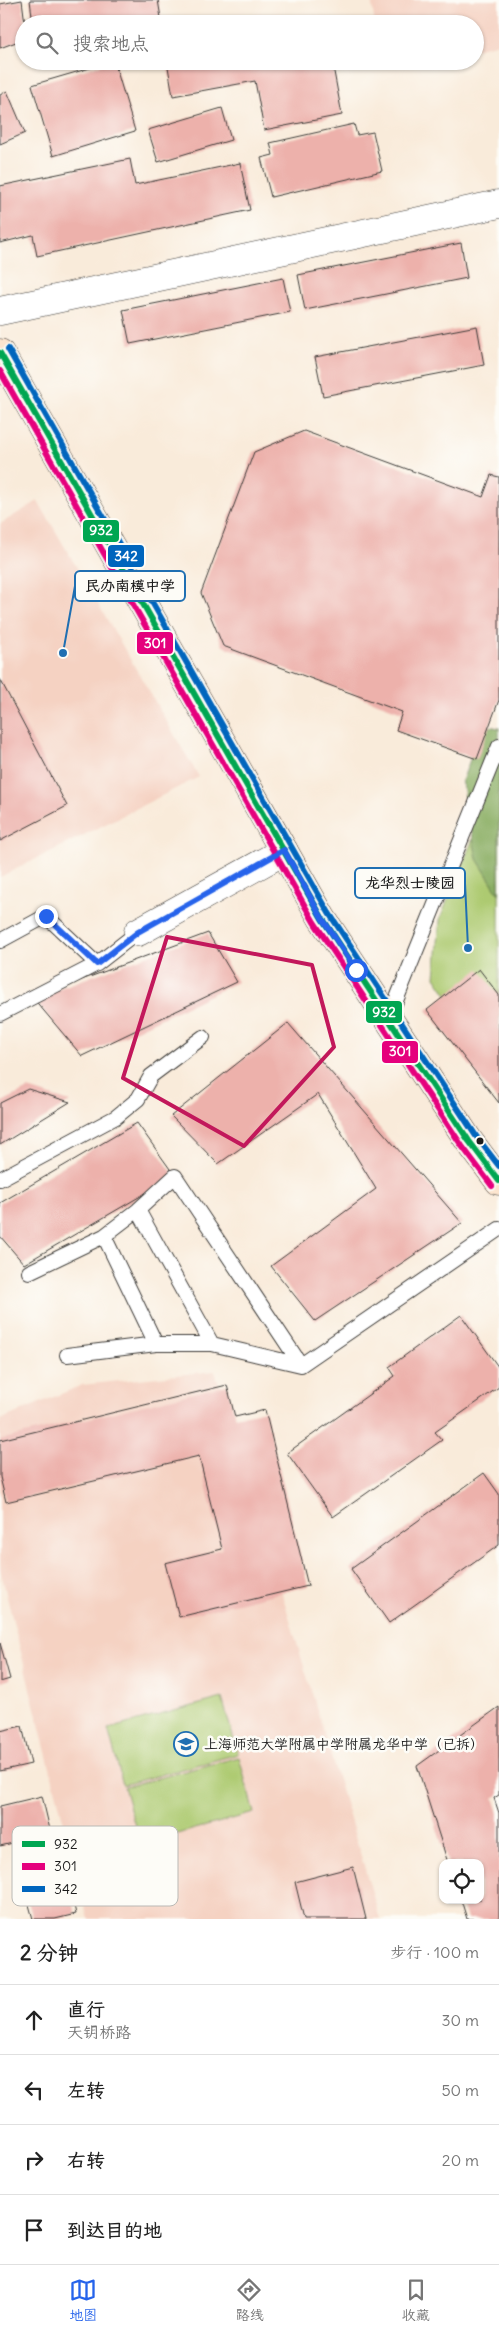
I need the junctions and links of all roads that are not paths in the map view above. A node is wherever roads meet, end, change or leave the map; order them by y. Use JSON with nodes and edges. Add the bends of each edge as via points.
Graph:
{"nodes":[{"id":1,"x":499,"y":204,"type":"edge"},
{"id":2,"x":0,"y":311,"type":"edge"},
{"id":3,"x":0,"y":353,"type":"edge"},
{"id":4,"x":499,"y":746,"type":"edge"},
{"id":5,"x":284,"y":850,"type":"junction"},
{"id":6,"x":138,"y":932,"type":"joint"},
{"id":7,"x":0,"y":941,"type":"edge"},
{"id":8,"x":97,"y":964,"type":"junction"},
{"id":9,"x":0,"y":1014,"type":"edge"},
{"id":10,"x":389,"y":1018,"type":"junction"},
{"id":11,"x":203,"y":1037,"type":"dead end"},
{"id":12,"x":0,"y":1179,"type":"edge"},
{"id":13,"x":499,"y":1182,"type":"edge"},
{"id":14,"x":138,"y":1210,"type":"junction"},
{"id":15,"x":499,"y":1229,"type":"edge"},
{"id":16,"x":104,"y":1236,"type":"junction"},
{"id":17,"x":29,"y":1272,"type":"dead end"},
{"id":18,"x":156,"y":1344,"type":"junction"},
{"id":19,"x":212,"y":1344,"type":"junction"},
{"id":20,"x":68,"y":1355,"type":"dead end"},
{"id":21,"x":301,"y":1365,"type":"junction"}],
"edges":[{"from":1,"to":2,"type":"street"},
{"from":3,"to":5,"type":"street"},
{"from":4,"to":10,"type":"lane"},
{"from":5,"to":6,"type":"street"},
{"from":5,"to":10,"type":"street","via":[[322,918]]},
{"from":6,"to":8,"type":"lane"},
{"from":7,"to":8,"type":"lane","via":[[46,916]]},
{"from":8,"to":9,"type":"lane"},
{"from":10,"to":13,"type":"street"},
{"from":11,"to":12,"type":"lane","via":[[151,1076],[138,1099],[116,1117]]},
{"from":14,"to":16,"type":"lane"},
{"from":14,"to":19,"type":"lane"},
{"from":14,"to":21,"type":"lane","via":[[175,1176]]},
{"from":15,"to":21,"type":"lane"},
{"from":16,"to":17,"type":"lane"},
{"from":16,"to":18,"type":"lane"},
{"from":18,"to":19,"type":"lane"},
{"from":18,"to":20,"type":"lane"},
{"from":19,"to":21,"type":"lane"}]}
